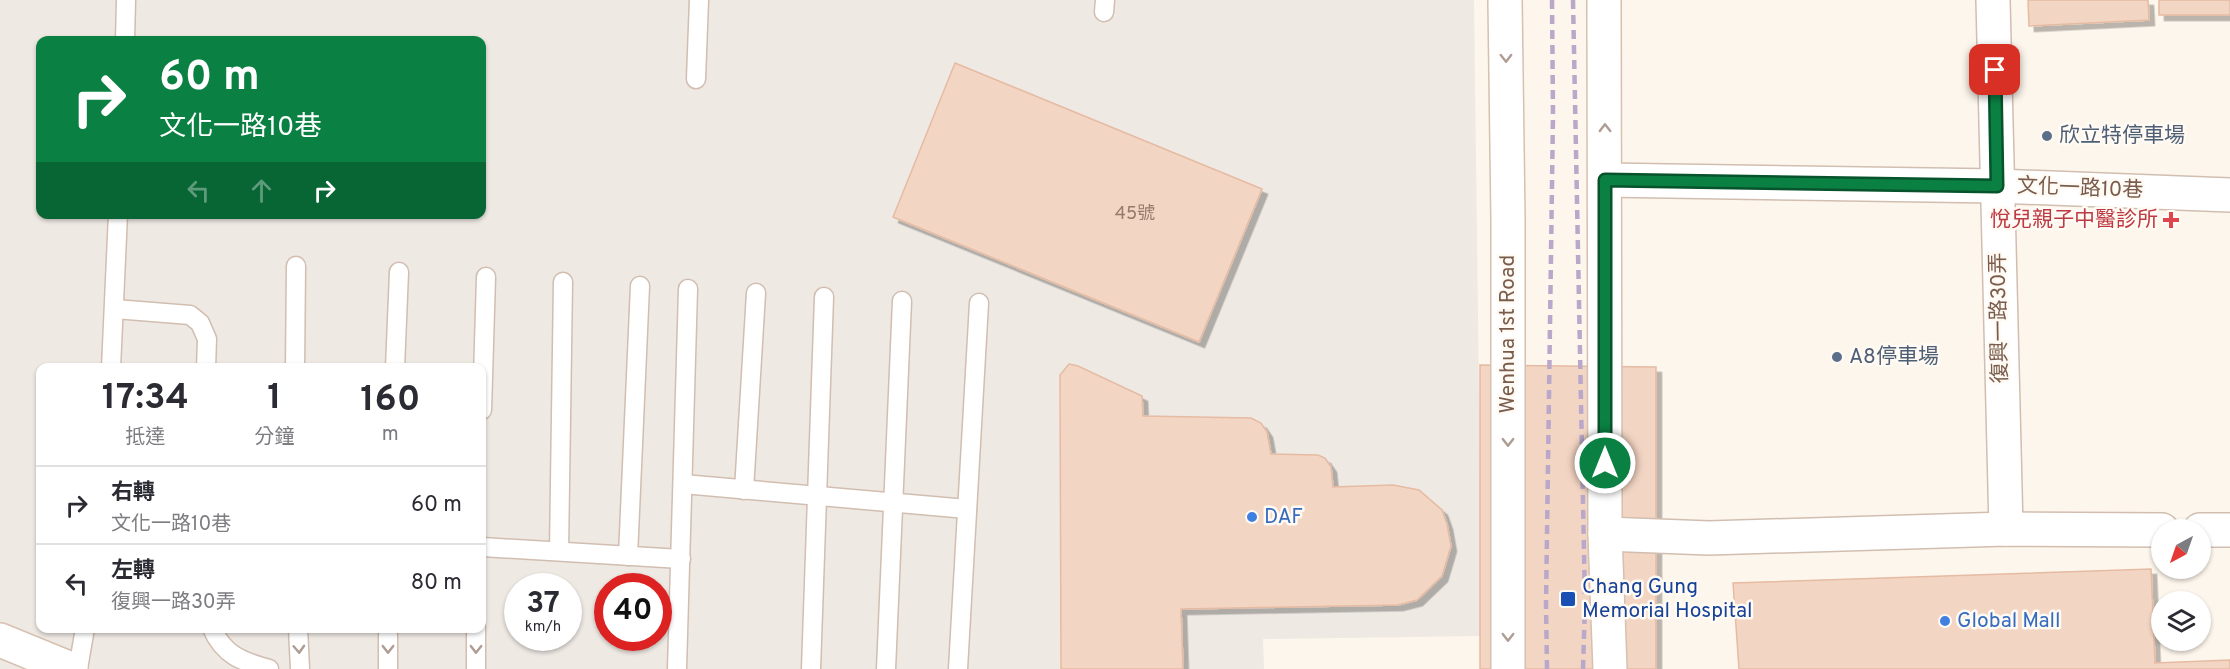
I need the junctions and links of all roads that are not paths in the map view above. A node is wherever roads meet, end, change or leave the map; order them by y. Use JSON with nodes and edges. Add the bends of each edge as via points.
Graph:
{"nodes":[{"id":1,"x":126,"y":0,"type":"edge"},
{"id":2,"x":699,"y":0,"type":"edge"},
{"id":3,"x":1505,"y":0,"type":"edge"},
{"id":4,"x":1604,"y":0,"type":"edge"},
{"id":5,"x":1993,"y":0,"type":"edge"},
{"id":6,"x":125,"y":36,"type":"edge"},
{"id":7,"x":696,"y":79,"type":"dead end"},
{"id":8,"x":1605,"y":180,"type":"junction"},
{"id":9,"x":1997,"y":186,"type":"junction"},
{"id":10,"x":2230,"y":195,"type":"edge"},
{"id":11,"x":118,"y":219,"type":"edge"},
{"id":12,"x":296,"y":266,"type":"dead end"},
{"id":13,"x":399,"y":272,"type":"dead end"},
{"id":14,"x":486,"y":277,"type":"dead end"},
{"id":15,"x":563,"y":282,"type":"dead end"},
{"id":16,"x":640,"y":286,"type":"dead end"},
{"id":17,"x":688,"y":289,"type":"dead end"},
{"id":18,"x":756,"y":293,"type":"dead end"},
{"id":19,"x":824,"y":297,"type":"dead end"},
{"id":20,"x":902,"y":301,"type":"dead end"},
{"id":21,"x":979,"y":303,"type":"dead end"},
{"id":22,"x":115,"y":309,"type":"junction"},
{"id":23,"x":111,"y":363,"type":"edge"},
{"id":24,"x":206,"y":363,"type":"edge"},
{"id":25,"x":295,"y":363,"type":"edge"},
{"id":26,"x":395,"y":363,"type":"edge"},
{"id":27,"x":483,"y":363,"type":"edge"},
{"id":28,"x":683,"y":484,"type":"junction"},
{"id":29,"x":744,"y":490,"type":"junction"},
{"id":30,"x":816,"y":496,"type":"junction"},
{"id":31,"x":893,"y":502,"type":"junction"},
{"id":32,"x":967,"y":508,"type":"junction"},
{"id":33,"x":2006,"y":529,"type":"junction"},
{"id":34,"x":2151,"y":530,"type":"edge"},
{"id":35,"x":2211,"y":530,"type":"edge"},
{"id":36,"x":2230,"y":530,"type":"edge"},
{"id":37,"x":1605,"y":534,"type":"junction"},
{"id":38,"x":486,"y":547,"type":"edge"},
{"id":39,"x":560,"y":551,"type":"junction"},
{"id":40,"x":628,"y":556,"type":"junction"},
{"id":41,"x":681,"y":559,"type":"junction"},
{"id":42,"x":84,"y":633,"type":"edge"},
{"id":43,"x":214,"y":633,"type":"edge"},
{"id":44,"x":298,"y":633,"type":"edge"},
{"id":45,"x":388,"y":633,"type":"edge"},
{"id":46,"x":476,"y":633,"type":"edge"},
{"id":47,"x":0,"y":640,"type":"edge"},
{"id":48,"x":71,"y":669,"type":"edge"},
{"id":49,"x":78,"y":669,"type":"edge"},
{"id":50,"x":269,"y":669,"type":"edge"},
{"id":51,"x":300,"y":669,"type":"edge"},
{"id":52,"x":388,"y":669,"type":"edge"},
{"id":53,"x":476,"y":669,"type":"edge"},
{"id":54,"x":677,"y":669,"type":"edge"},
{"id":55,"x":811,"y":669,"type":"edge"},
{"id":56,"x":886,"y":669,"type":"edge"},
{"id":57,"x":958,"y":669,"type":"edge"},
{"id":58,"x":1508,"y":669,"type":"edge"},
{"id":59,"x":1610,"y":669,"type":"edge"}],
"edges":[{"from":1,"to":6,"type":"lane"},
{"from":2,"to":7,"type":"lane"},
{"from":3,"to":58,"type":"street","name":"Wenhua 1st Road","one_way":true},
{"from":8,"to":4,"type":"street","one_way":true},
{"from":5,"to":9,"type":"street","name":"復興一路30弄"},
{"from":8,"to":9,"type":"street","name":"文化一路10巷"},
{"from":8,"to":37,"type":"street"},
{"from":9,"to":10,"type":"street","name":"文化一路10巷"},
{"from":9,"to":33,"type":"street","name":"復興一路30弄"},
{"from":11,"to":22,"type":"lane"},
{"from":12,"to":25,"type":"lane"},
{"from":13,"to":26,"type":"lane"},
{"from":14,"to":27,"type":"lane"},
{"from":15,"to":39,"type":"lane"},
{"from":16,"to":40,"type":"lane"},
{"from":17,"to":28,"type":"lane"},
{"from":18,"to":29,"type":"lane"},
{"from":19,"to":30,"type":"lane"},
{"from":20,"to":31,"type":"lane"},
{"from":21,"to":32,"type":"lane"},
{"from":22,"to":23,"type":"lane"},
{"from":22,"to":24,"type":"lane","via":[[190,315],[200,323],[207,339]]},
{"from":28,"to":29,"type":"lane"},
{"from":28,"to":41,"type":"lane"},
{"from":29,"to":30,"type":"lane"},
{"from":30,"to":31,"type":"lane"},
{"from":30,"to":55,"type":"lane"},
{"from":31,"to":32,"type":"lane"},
{"from":31,"to":56,"type":"lane"},
{"from":32,"to":57,"type":"lane"},
{"from":33,"to":34,"type":"street"},
{"from":33,"to":37,"type":"street","via":[[1709,538]]},
{"from":35,"to":36,"type":"street"},
{"from":37,"to":59,"type":"street"},
{"from":38,"to":39,"type":"lane"},
{"from":39,"to":40,"type":"lane"},
{"from":40,"to":41,"type":"lane"},
{"from":41,"to":54,"type":"lane"},
{"from":42,"to":49,"type":"lane"},
{"from":43,"to":50,"type":"lane","via":[[242,662]]},
{"from":44,"to":51,"type":"lane","one_way":true},
{"from":45,"to":52,"type":"lane","one_way":true},
{"from":46,"to":53,"type":"lane","one_way":true},
{"from":47,"to":48,"type":"street"}]}
